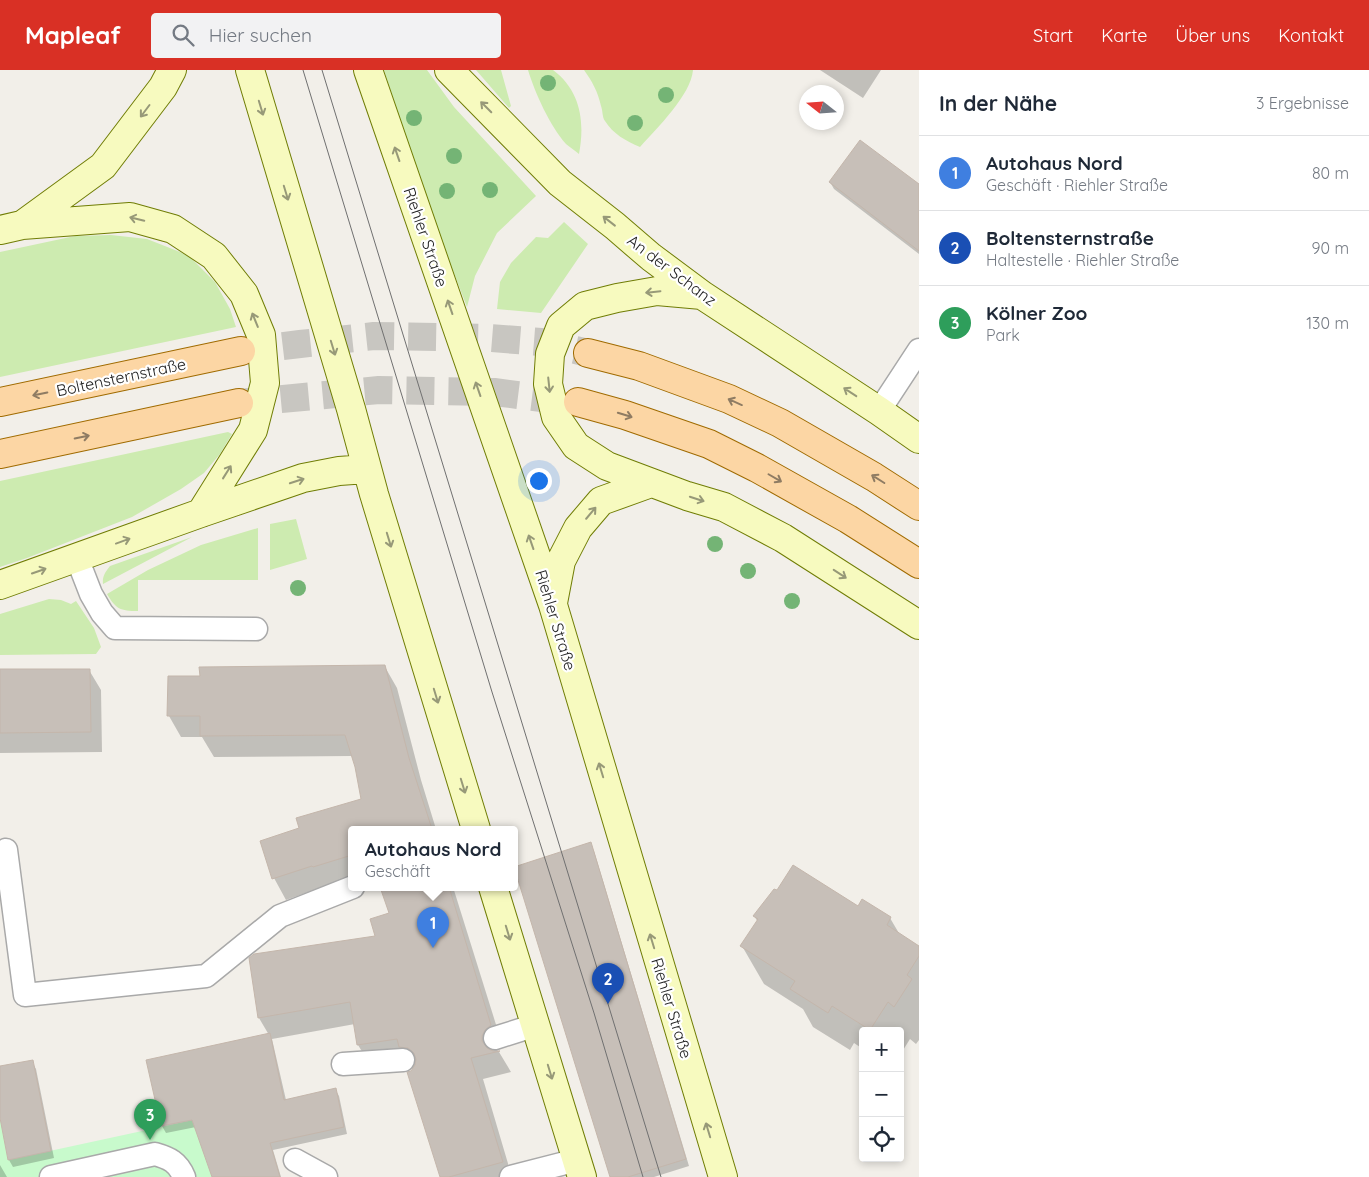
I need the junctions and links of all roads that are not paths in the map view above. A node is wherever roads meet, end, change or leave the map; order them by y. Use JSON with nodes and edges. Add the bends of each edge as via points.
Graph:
{"nodes":[{"id":1,"x":172,"y":70,"type":"edge"},
{"id":2,"x":250,"y":70,"type":"edge"},
{"id":3,"x":368,"y":70,"type":"edge"},
{"id":4,"x":449,"y":70,"type":"edge"},
{"id":5,"x":11,"y":228,"type":"edge"},
{"id":6,"x":702,"y":295,"type":"junction"},
{"id":7,"x":919,"y":350,"type":"edge"},
{"id":8,"x":241,"y":352,"type":"tunnel mouth"},
{"id":9,"x":588,"y":353,"type":"tunnel mouth"},
{"id":10,"x":0,"y":402,"type":"edge"},
{"id":11,"x":578,"y":402,"type":"tunnel mouth"},
{"id":12,"x":239,"y":404,"type":"tunnel mouth"},
{"id":13,"x":879,"y":411,"type":"junction"},
{"id":14,"x":919,"y":439,"type":"edge"},
{"id":15,"x":0,"y":454,"type":"edge"},
{"id":16,"x":368,"y":469,"type":"junction"},
{"id":17,"x":651,"y":483,"type":"junction"},
{"id":18,"x":919,"y":506,"type":"edge"},
{"id":19,"x":201,"y":513,"type":"junction"},
{"id":20,"x":77,"y":558,"type":"junction"},
{"id":21,"x":919,"y":564,"type":"edge"},
{"id":22,"x":0,"y":585,"type":"edge"},
{"id":23,"x":553,"y":605,"type":"junction"},
{"id":24,"x":919,"y":625,"type":"edge"},
{"id":25,"x":256,"y":629,"type":"dead end"},
{"id":26,"x":475,"y":826,"type":"edge"},
{"id":27,"x":6,"y":850,"type":"dead end"},
{"id":28,"x":348,"y":889,"type":"edge"},
{"id":29,"x":494,"y":891,"type":"edge"},
{"id":30,"x":536,"y":1025,"type":"junction"},
{"id":31,"x":496,"y":1038,"type":"dead end"},
{"id":32,"x":403,"y":1060,"type":"dead end"},
{"id":33,"x":343,"y":1064,"type":"dead end"},
{"id":34,"x":295,"y":1160,"type":"dead end"},
{"id":35,"x":579,"y":1168,"type":"edge"},
{"id":36,"x":52,"y":1177,"type":"edge"},
{"id":37,"x":184,"y":1177,"type":"edge"},
{"id":38,"x":326,"y":1177,"type":"edge"},
{"id":39,"x":511,"y":1177,"type":"edge"},
{"id":40,"x":722,"y":1177,"type":"edge"}],
"edges":[{"from":1,"to":5,"type":"main road","one_way":true,"via":[[163,87],[103,166]]},
{"from":2,"to":16,"type":"main road","one_way":true},
{"from":23,"to":3,"type":"main road","name":"Riehler Straße","one_way":true},
{"from":6,"to":4,"type":"main road","name":"An der Schanz","one_way":true,"via":[[560,183]]},
{"from":19,"to":5,"type":"main road","one_way":true,"via":[[253,430],[265,383],[261,335],[244,294],[214,256],[174,229],[130,217]]},
{"from":13,"to":6,"type":"main road","name":"An der Schanz","one_way":true},
{"from":6,"to":17,"type":"main road","one_way":true,"via":[[658,291],[585,306],[561,326],[550,354],[548,384],[556,417],[576,446],[607,466]]},
{"from":7,"to":13,"type":"lane"},
{"from":8,"to":10,"type":"main road","name":"Boltensternstraße","one_way":true},
{"from":18,"to":9,"type":"main road","one_way":true,"via":[[780,422],[729,399],[639,366]]},
{"from":11,"to":21,"type":"main road","one_way":true,"via":[[708,444],[839,515]]},
{"from":15,"to":12,"type":"main road","one_way":true},
{"from":13,"to":14,"type":"main road","name":"An der Schanz"},
{"from":19,"to":16,"type":"main road","one_way":true,"via":[[303,478]]},
{"from":16,"to":26,"type":"main road","one_way":true},
{"from":23,"to":17,"type":"main road","one_way":true,"via":[[561,562],[578,528],[601,501]]},
{"from":17,"to":24,"type":"main road","one_way":true,"via":[[724,507],[783,538]]},
{"from":20,"to":19,"type":"main road","one_way":true},
{"from":22,"to":20,"type":"main road","one_way":true},
{"from":20,"to":25,"type":"lane","via":[[91,594],[116,628]]},
{"from":40,"to":23,"type":"main road","name":"Riehler Straße","one_way":true},
{"from":27,"to":28,"type":"lane","via":[[25,995],[206,976],[280,916]]},
{"from":29,"to":30,"type":"main road","one_way":true},
{"from":30,"to":31,"type":"lane"},
{"from":30,"to":35,"type":"main road","one_way":true},
{"from":32,"to":33,"type":"lane"},
{"from":34,"to":38,"type":"lane"},
{"from":35,"to":39,"type":"lane"},
{"from":36,"to":37,"type":"lane","via":[[155,1154],[170,1158]]}]}
